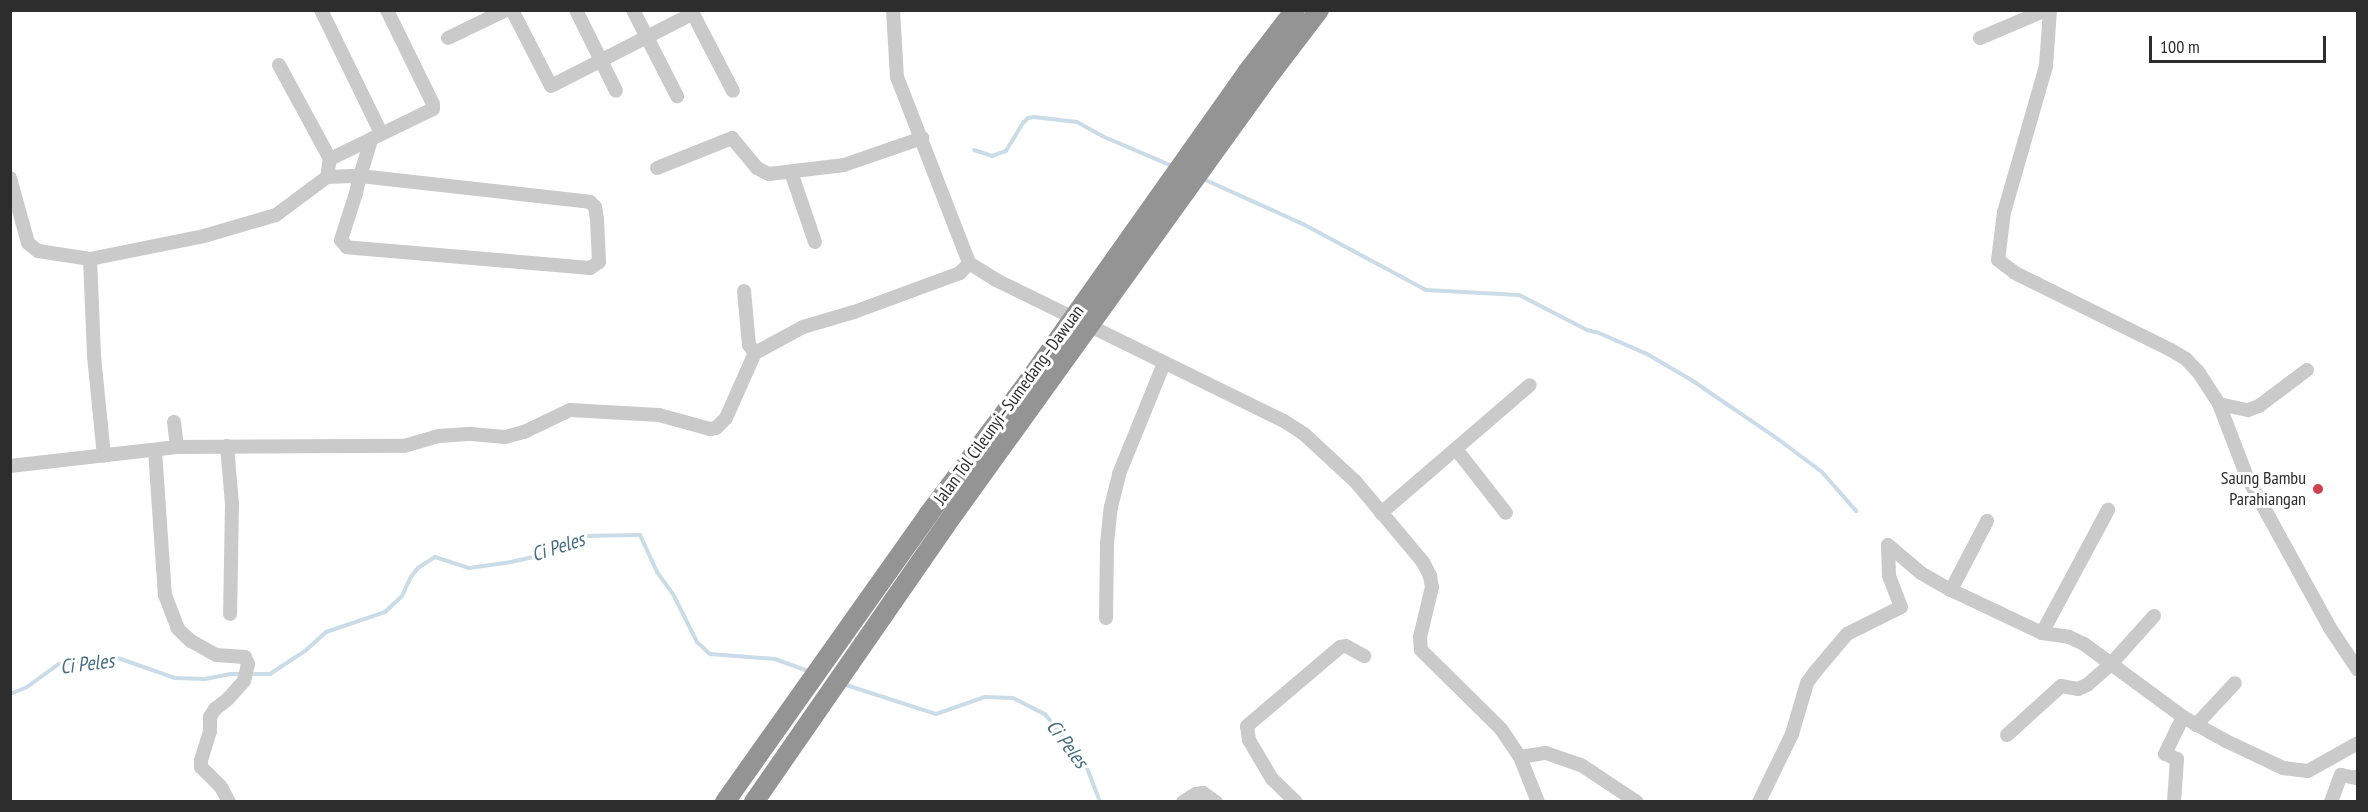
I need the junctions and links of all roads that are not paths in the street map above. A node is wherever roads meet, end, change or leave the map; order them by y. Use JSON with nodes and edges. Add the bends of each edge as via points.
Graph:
{"nodes":[{"id":1,"x":321,"y":10,"type":"edge"},
{"id":2,"x":387,"y":10,"type":"edge"},
{"id":3,"x":506,"y":10,"type":"edge"},
{"id":4,"x":512,"y":10,"type":"edge"},
{"id":5,"x":576,"y":10,"type":"edge"},
{"id":6,"x":633,"y":10,"type":"edge"},
{"id":7,"x":893,"y":10,"type":"edge"},
{"id":8,"x":1295,"y":10,"type":"edge"},
{"id":9,"x":1319,"y":10,"type":"edge"},
{"id":10,"x":2048,"y":10,"type":"edge"},
{"id":11,"x":646,"y":37,"type":"junction"},
{"id":12,"x":448,"y":38,"type":"dead end"},
{"id":13,"x":1980,"y":38,"type":"dead end"},
{"id":14,"x":600,"y":60,"type":"junction"},
{"id":15,"x":279,"y":65,"type":"dead end"},
{"id":16,"x":616,"y":91,"type":"dead end"},
{"id":17,"x":733,"y":91,"type":"dead end"},
{"id":18,"x":677,"y":96,"type":"dead end"},
{"id":19,"x":376,"y":136,"type":"junction"},
{"id":20,"x":922,"y":138,"type":"junction"},
{"id":21,"x":330,"y":159,"type":"junction"},
{"id":22,"x":657,"y":168,"type":"dead end"},
{"id":23,"x":791,"y":172,"type":"junction"},
{"id":24,"x":360,"y":176,"type":"junction"},
{"id":25,"x":327,"y":177,"type":"junction"},
{"id":26,"x":10,"y":178,"type":"edge"},
{"id":27,"x":815,"y":242,"type":"dead end"},
{"id":28,"x":90,"y":259,"type":"junction"},
{"id":29,"x":969,"y":263,"type":"junction"},
{"id":30,"x":744,"y":291,"type":"dead end"},
{"id":31,"x":755,"y":353,"type":"junction"},
{"id":32,"x":1164,"y":363,"type":"junction"},
{"id":33,"x":2307,"y":370,"type":"dead end"},
{"id":34,"x":1530,"y":385,"type":"dead end"},
{"id":35,"x":2219,"y":404,"type":"junction"},
{"id":36,"x":174,"y":422,"type":"dead end"},
{"id":37,"x":227,"y":446,"type":"junction"},
{"id":38,"x":177,"y":447,"type":"junction"},
{"id":39,"x":1456,"y":449,"type":"junction"},
{"id":40,"x":155,"y":450,"type":"junction"},
{"id":41,"x":104,"y":456,"type":"junction"},
{"id":42,"x":10,"y":466,"type":"edge"},
{"id":43,"x":2108,"y":510,"type":"dead end"},
{"id":44,"x":1381,"y":513,"type":"junction"},
{"id":45,"x":1506,"y":513,"type":"dead end"},
{"id":46,"x":1987,"y":521,"type":"dead end"},
{"id":47,"x":1951,"y":590,"type":"junction"},
{"id":48,"x":230,"y":614,"type":"dead end"},
{"id":49,"x":2154,"y":616,"type":"dead end"},
{"id":50,"x":1106,"y":618,"type":"dead end"},
{"id":51,"x":2042,"y":633,"type":"junction"},
{"id":52,"x":1364,"y":656,"type":"dead end"},
{"id":53,"x":2110,"y":665,"type":"junction"},
{"id":54,"x":2358,"y":670,"type":"edge"},
{"id":55,"x":2235,"y":683,"type":"dead end"},
{"id":56,"x":2183,"y":717,"type":"junction"},
{"id":57,"x":2196,"y":725,"type":"junction"},
{"id":58,"x":2007,"y":735,"type":"dead end"},
{"id":59,"x":2358,"y":743,"type":"edge"},
{"id":60,"x":1520,"y":757,"type":"junction"},
{"id":61,"x":2358,"y":776,"type":"edge"},
{"id":62,"x":229,"y":801,"type":"edge"},
{"id":63,"x":725,"y":801,"type":"edge"},
{"id":64,"x":754,"y":801,"type":"edge"},
{"id":65,"x":1183,"y":801,"type":"edge"},
{"id":66,"x":1216,"y":801,"type":"edge"},
{"id":67,"x":1296,"y":801,"type":"edge"},
{"id":68,"x":1539,"y":801,"type":"edge"},
{"id":69,"x":1636,"y":801,"type":"edge"},
{"id":70,"x":1759,"y":801,"type":"edge"},
{"id":71,"x":2174,"y":801,"type":"edge"},
{"id":72,"x":2331,"y":801,"type":"edge"}],
"edges":[{"from":1,"to":19,"type":"street"},
{"from":2,"to":19,"type":"street","via":[[433,104],[429,111]]},
{"from":3,"to":12,"type":"street"},
{"from":4,"to":14,"type":"street","via":[[550,86]]},
{"from":5,"to":14,"type":"street"},
{"from":6,"to":11,"type":"street"},
{"from":7,"to":20,"type":"street","via":[[897,77]]},
{"from":8,"to":63,"type":"highway","name":"Jalan Tol Cileunyi–Sumedang–Dawuan"},
{"from":9,"to":64,"type":"highway","name":"Jalan Tol Cileunyi–Sumedang–Dawuan","via":[[945,526]]},
{"from":10,"to":13,"type":"street"},
{"from":10,"to":35,"type":"street","via":[[2046,66],[2004,212],[1998,260],[2015,273],[2186,359]]},
{"from":11,"to":14,"type":"street"},
{"from":11,"to":17,"type":"street","via":[[690,15],[692,10]]},
{"from":11,"to":18,"type":"street"},
{"from":14,"to":16,"type":"street"},
{"from":15,"to":21,"type":"street"},
{"from":19,"to":21,"type":"street"},
{"from":19,"to":24,"type":"street"},
{"from":20,"to":23,"type":"street","via":[[844,165]]},
{"from":20,"to":29,"type":"street"},
{"from":21,"to":25,"type":"street"},
{"from":22,"to":23,"type":"street","via":[[732,138],[757,168],[769,174]]},
{"from":23,"to":27,"type":"street"},
{"from":24,"to":24,"type":"street","via":[[590,202],[597,219],[599,262],[590,268],[347,247],[341,240]]},
{"from":24,"to":25,"type":"street"},
{"from":25,"to":28,"type":"street","via":[[276,215],[204,236]]},
{"from":26,"to":28,"type":"street","via":[[28,243],[38,251]]},
{"from":28,"to":41,"type":"street"},
{"from":29,"to":31,"type":"street","via":[[960,273],[804,327]]},
{"from":29,"to":32,"type":"street"},
{"from":30,"to":31,"type":"street","via":[[750,345]]},
{"from":31,"to":37,"type":"street","via":[[726,418],[717,428],[659,415],[570,410],[505,437],[439,436],[404,446]]},
{"from":32,"to":44,"type":"street","via":[[1296,429],[1354,481]]},
{"from":32,"to":50,"type":"street","via":[[1119,474],[1110,507]]},
{"from":33,"to":35,"type":"street","via":[[2259,406],[2248,410]]},
{"from":34,"to":39,"type":"street"},
{"from":35,"to":54,"type":"street","via":[[2247,477],[2324,618]]},
{"from":36,"to":38,"type":"street"},
{"from":37,"to":38,"type":"street"},
{"from":37,"to":48,"type":"street","via":[[232,504]]},
{"from":38,"to":40,"type":"street"},
{"from":39,"to":44,"type":"street"},
{"from":39,"to":45,"type":"street"},
{"from":40,"to":41,"type":"street"},
{"from":40,"to":62,"type":"street","via":[[165,595],[178,628],[191,641],[216,654],[244,657],[247,666],[244,681],[215,708],[201,761],[201,767]]},
{"from":41,"to":42,"type":"street"},
{"from":43,"to":51,"type":"street"},
{"from":44,"to":60,"type":"street","via":[[1423,562],[1430,576],[1432,587],[1420,637],[1421,650],[1484,709]]},
{"from":46,"to":47,"type":"street"},
{"from":47,"to":51,"type":"street"},
{"from":47,"to":70,"type":"street","via":[[1921,573],[1888,545],[1889,575],[1900,608],[1846,634],[1815,672],[1807,683],[1792,734]]},
{"from":49,"to":53,"type":"street"},
{"from":51,"to":53,"type":"street","via":[[2084,644]]},
{"from":52,"to":67,"type":"street","via":[[1346,646],[1340,647],[1247,726],[1249,740],[1272,779]]},
{"from":53,"to":56,"type":"street"},
{"from":53,"to":58,"type":"street","via":[[2083,688],[2058,688]]},
{"from":55,"to":57,"type":"street"},
{"from":56,"to":57,"type":"street"},
{"from":56,"to":71,"type":"street","via":[[2165,754],[2177,759]]},
{"from":57,"to":59,"type":"street","via":[[2283,768],[2297,771],[2317,768]]},
{"from":60,"to":68,"type":"street"},
{"from":60,"to":69,"type":"street","via":[[1546,753],[1581,765]]},
{"from":61,"to":72,"type":"street","via":[[2341,775]]},
{"from":65,"to":66,"type":"street","via":[[1203,793]]}]}
